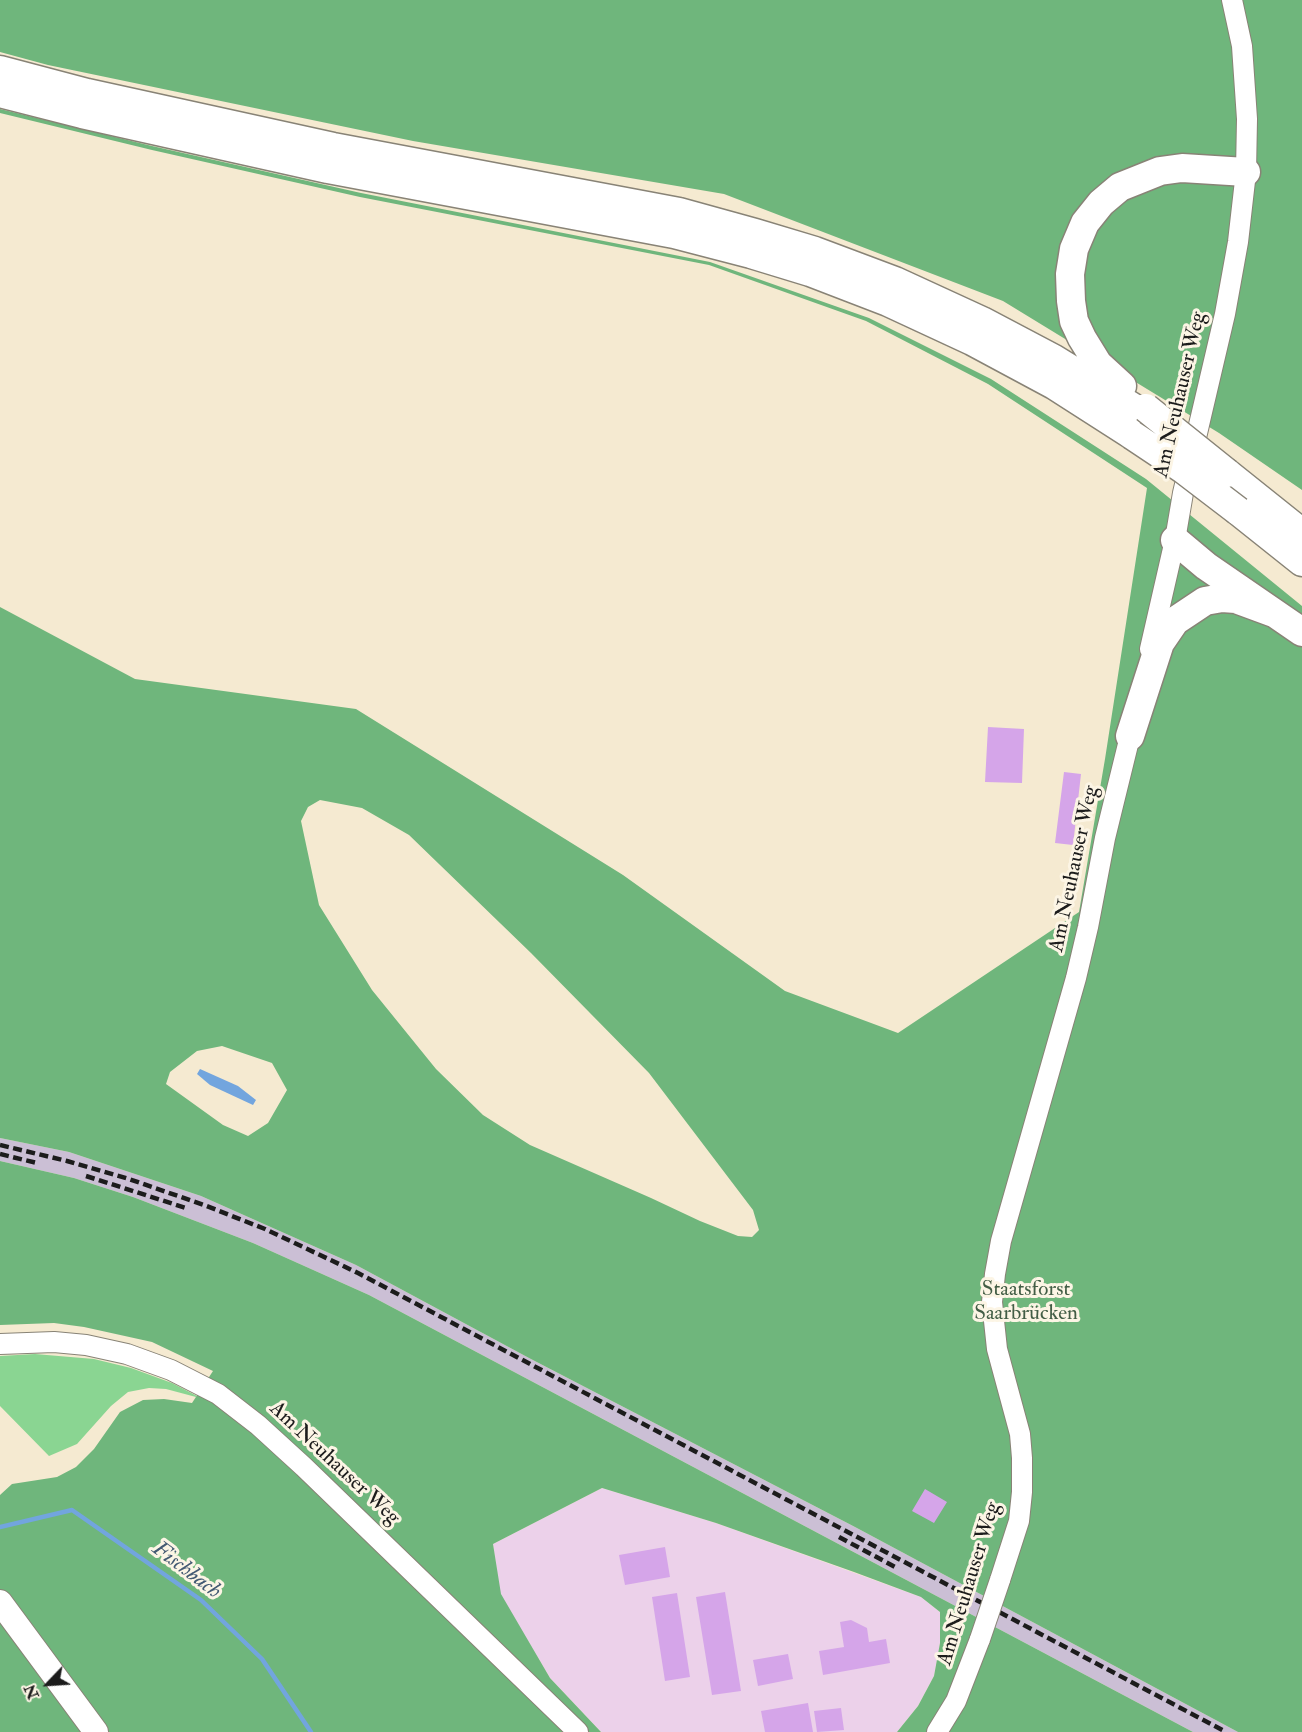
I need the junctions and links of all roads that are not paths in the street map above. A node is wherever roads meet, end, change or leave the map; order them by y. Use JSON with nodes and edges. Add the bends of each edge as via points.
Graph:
{"nodes":[{"id":1,"x":1232,"y":0,"type":"edge"},
{"id":2,"x":0,"y":70,"type":"edge"},
{"id":3,"x":0,"y":93,"type":"edge"},
{"id":4,"x":1246,"y":172,"type":"junction"},
{"id":5,"x":1140,"y":418,"type":"junction"},
{"id":6,"x":1246,"y":502,"type":"junction"},
{"id":7,"x":1302,"y":533,"type":"edge"},
{"id":8,"x":1175,"y":540,"type":"junction"},
{"id":9,"x":1302,"y":562,"type":"edge"},
{"id":10,"x":1274,"y":613,"type":"junction"},
{"id":11,"x":1302,"y":632,"type":"edge"},
{"id":12,"x":1130,"y":736,"type":"junction"},
{"id":13,"x":0,"y":1344,"type":"edge"},
{"id":14,"x":0,"y":1602,"type":"edge"},
{"id":15,"x":96,"y":1732,"type":"edge"},
{"id":16,"x":578,"y":1732,"type":"edge"},
{"id":17,"x":937,"y":1732,"type":"edge"}],
"edges":[{"from":1,"to":4,"type":"street","name":"Am Neuhauser Weg","via":[[1246,84]]},
{"from":2,"to":5,"type":"highway","via":[[333,147],[667,210],[815,251],[895,281],[982,321],[1054,359]]},
{"from":3,"to":5,"type":"highway","via":[[328,169],[674,234],[751,254],[888,302],[1054,385]]},
{"from":4,"to":5,"type":"highway","via":[[1182,168],[1160,171],[1120,187],[1085,223],[1074,249],[1070,274],[1074,321],[1098,364]]},
{"from":4,"to":8,"type":"street","name":"Am Neuhauser Weg","via":[[1225,314]]},
{"from":5,"to":6,"type":"highway","bridge":true,"via":[[1227,473]]},
{"from":5,"to":6,"type":"highway","bridge":true,"via":[[1183,469]]},
{"from":6,"to":7,"type":"highway"},
{"from":6,"to":9,"type":"highway"},
{"from":8,"to":10,"type":"highway"},
{"from":8,"to":12,"type":"street","name":"Am Neuhauser Weg"},
{"from":10,"to":11,"type":"highway"},
{"from":10,"to":12,"type":"highway","via":[[1222,598],[1204,601],[1175,621],[1160,643]]},
{"from":12,"to":17,"type":"street","name":"Am Neuhauser Weg","bridge":true,"via":[[1081,958],[995,1274],[992,1302],[997,1348],[1020,1434],[1019,1521],[961,1691]]},
{"from":13,"to":16,"type":"street","name":"Am Neuhauser Weg","via":[[54,1342],[127,1354],[171,1370],[218,1394],[304,1467]]},
{"from":14,"to":15,"type":"main road"}]}
